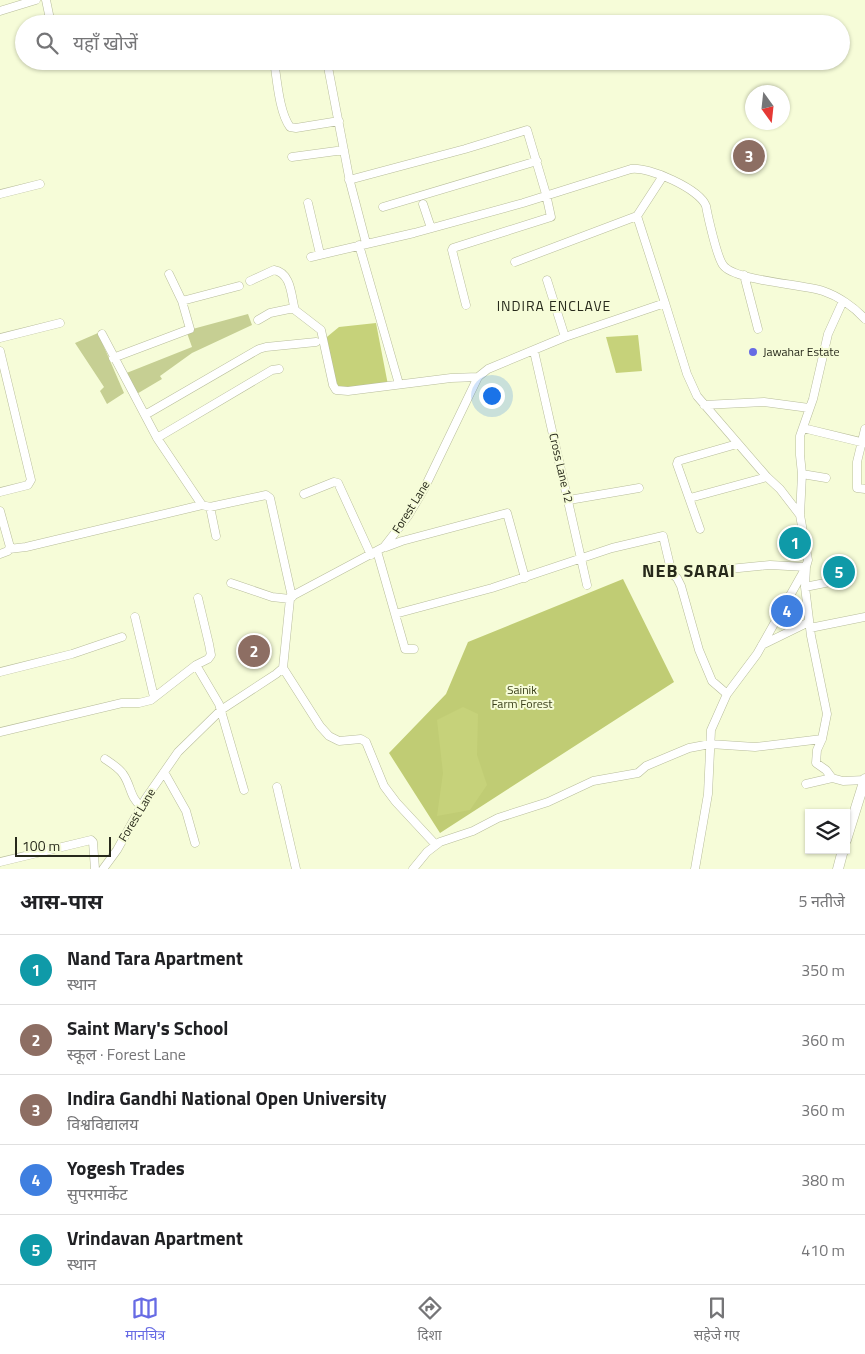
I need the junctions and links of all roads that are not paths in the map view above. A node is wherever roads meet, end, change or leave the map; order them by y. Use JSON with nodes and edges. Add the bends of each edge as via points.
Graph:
{"nodes":[{"id":1,"x":36,"y":0,"type":"edge"},
{"id":2,"x":46,"y":0,"type":"edge"},
{"id":3,"x":0,"y":11,"type":"edge"},
{"id":4,"x":49,"y":15,"type":"edge"},
{"id":5,"x":275,"y":70,"type":"edge"},
{"id":6,"x":329,"y":70,"type":"edge"},
{"id":7,"x":339,"y":121,"type":"junction"},
{"id":8,"x":344,"y":150,"type":"junction"},
{"id":9,"x":292,"y":157,"type":"dead end"},
{"id":10,"x":537,"y":161,"type":"junction"},
{"id":11,"x":663,"y":176,"type":"junction"},
{"id":12,"x":349,"y":180,"type":"junction"},
{"id":13,"x":40,"y":184,"type":"dead end"},
{"id":14,"x":0,"y":194,"type":"edge"},
{"id":15,"x":546,"y":194,"type":"junction"},
{"id":16,"x":308,"y":203,"type":"dead end"},
{"id":17,"x":424,"y":204,"type":"dead end"},
{"id":18,"x":383,"y":207,"type":"dead end"},
{"id":19,"x":637,"y":216,"type":"junction"},
{"id":20,"x":431,"y":228,"type":"junction"},
{"id":21,"x":363,"y":244,"type":"junction"},
{"id":22,"x":320,"y":254,"type":"junction"},
{"id":23,"x":311,"y":257,"type":"dead end"},
{"id":24,"x":515,"y":262,"type":"dead end"},
{"id":25,"x":169,"y":274,"type":"dead end"},
{"id":26,"x":744,"y":275,"type":"junction"},
{"id":27,"x":547,"y":280,"type":"dead end"},
{"id":28,"x":250,"y":281,"type":"dead end"},
{"id":29,"x":239,"y":286,"type":"dead end"},
{"id":30,"x":182,"y":301,"type":"junction"},
{"id":31,"x":843,"y":301,"type":"junction"},
{"id":32,"x":665,"y":302,"type":"junction"},
{"id":33,"x":466,"y":305,"type":"dead end"},
{"id":34,"x":294,"y":308,"type":"junction"},
{"id":35,"x":865,"y":319,"type":"edge"},
{"id":36,"x":258,"y":320,"type":"dead end"},
{"id":37,"x":60,"y":323,"type":"dead end"},
{"id":38,"x":758,"y":329,"type":"dead end"},
{"id":39,"x":102,"y":334,"type":"dead end"},
{"id":40,"x":565,"y":337,"type":"junction"},
{"id":41,"x":0,"y":338,"type":"edge"},
{"id":42,"x":316,"y":342,"type":"dead end"},
{"id":43,"x":0,"y":351,"type":"edge"},
{"id":44,"x":534,"y":351,"type":"junction"},
{"id":45,"x":113,"y":358,"type":"junction"},
{"id":46,"x":280,"y":369,"type":"dead end"},
{"id":47,"x":3,"y":375,"type":"edge"},
{"id":48,"x":478,"y":377,"type":"junction"},
{"id":49,"x":399,"y":384,"type":"junction"},
{"id":50,"x":704,"y":405,"type":"junction"},
{"id":51,"x":809,"y":408,"type":"junction"},
{"id":52,"x":145,"y":415,"type":"junction"},
{"id":53,"x":803,"y":428,"type":"junction"},
{"id":54,"x":865,"y":429,"type":"edge"},
{"id":55,"x":157,"y":438,"type":"junction"},
{"id":56,"x":864,"y":443,"type":"edge"},
{"id":57,"x":736,"y":444,"type":"junction"},
{"id":58,"x":802,"y":474,"type":"junction"},
{"id":59,"x":766,"y":477,"type":"junction"},
{"id":60,"x":826,"y":478,"type":"dead end"},
{"id":61,"x":639,"y":488,"type":"dead end"},
{"id":62,"x":865,"y":489,"type":"edge"},
{"id":63,"x":0,"y":492,"type":"edge"},
{"id":64,"x":304,"y":494,"type":"dead end"},
{"id":65,"x":690,"y":498,"type":"junction"},
{"id":66,"x":568,"y":500,"type":"junction"},
{"id":67,"x":206,"y":506,"type":"junction"},
{"id":68,"x":0,"y":511,"type":"edge"},
{"id":69,"x":800,"y":515,"type":"junction"},
{"id":70,"x":700,"y":529,"type":"dead end"},
{"id":71,"x":216,"y":536,"type":"dead end"},
{"id":72,"x":9,"y":549,"type":"junction"},
{"id":73,"x":377,"y":551,"type":"junction"},
{"id":74,"x":0,"y":554,"type":"edge"},
{"id":75,"x":581,"y":559,"type":"junction"},
{"id":76,"x":806,"y":567,"type":"junction"},
{"id":77,"x":719,"y":570,"type":"dead end"},
{"id":78,"x":525,"y":578,"type":"junction"},
{"id":79,"x":830,"y":582,"type":"dead end"},
{"id":80,"x":231,"y":583,"type":"dead end"},
{"id":81,"x":587,"y":585,"type":"dead end"},
{"id":82,"x":805,"y":587,"type":"junction"},
{"id":83,"x":198,"y":598,"type":"dead end"},
{"id":84,"x":291,"y":598,"type":"junction"},
{"id":85,"x":394,"y":614,"type":"junction"},
{"id":86,"x":135,"y":617,"type":"dead end"},
{"id":87,"x":865,"y":617,"type":"edge"},
{"id":88,"x":810,"y":625,"type":"junction"},
{"id":89,"x":122,"y":637,"type":"dead end"},
{"id":90,"x":762,"y":645,"type":"junction"},
{"id":91,"x":414,"y":648,"type":"dead end"},
{"id":92,"x":196,"y":665,"type":"junction"},
{"id":93,"x":283,"y":668,"type":"junction"},
{"id":94,"x":0,"y":672,"type":"edge"},
{"id":95,"x":726,"y":694,"type":"junction"},
{"id":96,"x":154,"y":697,"type":"junction"},
{"id":97,"x":222,"y":710,"type":"junction"},
{"id":98,"x":0,"y":732,"type":"edge"},
{"id":99,"x":822,"y":739,"type":"junction"},
{"id":100,"x":710,"y":744,"type":"junction"},
{"id":101,"x":105,"y":759,"type":"dead end"},
{"id":102,"x":164,"y":772,"type":"junction"},
{"id":103,"x":832,"y":778,"type":"junction"},
{"id":104,"x":865,"y":779,"type":"edge"},
{"id":105,"x":806,"y":784,"type":"dead end"},
{"id":106,"x":277,"y":787,"type":"dead end"},
{"id":107,"x":244,"y":790,"type":"dead end"},
{"id":108,"x":141,"y":806,"type":"junction"},
{"id":109,"x":850,"y":827,"type":"edge"},
{"id":110,"x":195,"y":843,"type":"dead end"},
{"id":111,"x":436,"y":845,"type":"junction"},
{"id":112,"x":843,"y":854,"type":"edge"},
{"id":113,"x":0,"y":862,"type":"edge"},
{"id":114,"x":95,"y":869,"type":"edge"},
{"id":115,"x":103,"y":869,"type":"edge"},
{"id":116,"x":296,"y":869,"type":"edge"},
{"id":117,"x":413,"y":869,"type":"edge"},
{"id":118,"x":695,"y":869,"type":"edge"},
{"id":119,"x":838,"y":869,"type":"edge"}],
"edges":[{"from":1,"to":3,"type":"street"},
{"from":2,"to":4,"type":"street"},
{"from":5,"to":7,"type":"street","via":[[280,98],[290,127]]},
{"from":6,"to":7,"type":"street"},
{"from":7,"to":8,"type":"street"},
{"from":8,"to":9,"type":"street"},
{"from":8,"to":12,"type":"street"},
{"from":10,"to":12,"type":"street","via":[[527,130]]},
{"from":10,"to":15,"type":"street"},
{"from":10,"to":18,"type":"street"},
{"from":11,"to":15,"type":"street","via":[[642,168],[631,169]]},
{"from":11,"to":19,"type":"street"},
{"from":11,"to":26,"type":"street","via":[[702,198],[722,264]]},
{"from":12,"to":21,"type":"street"},
{"from":13,"to":14,"type":"street"},
{"from":15,"to":20,"type":"street"},
{"from":15,"to":33,"type":"street","via":[[552,217],[452,249]]},
{"from":16,"to":22,"type":"street"},
{"from":17,"to":20,"type":"street"},
{"from":19,"to":24,"type":"street"},
{"from":19,"to":32,"type":"street"},
{"from":20,"to":21,"type":"street"},
{"from":21,"to":22,"type":"street"},
{"from":21,"to":49,"type":"street"},
{"from":22,"to":23,"type":"street"},
{"from":25,"to":30,"type":"street"},
{"from":26,"to":31,"type":"street","via":[[815,289]]},
{"from":26,"to":38,"type":"street"},
{"from":27,"to":40,"type":"street"},
{"from":28,"to":34,"type":"street","via":[[277,270],[287,280]]},
{"from":29,"to":30,"type":"street"},
{"from":30,"to":45,"type":"street","via":[[190,326],[188,330]]},
{"from":31,"to":35,"type":"street"},
{"from":31,"to":51,"type":"street","via":[[828,334]]},
{"from":32,"to":40,"type":"street"},
{"from":32,"to":50,"type":"street","via":[[692,388]]},
{"from":34,"to":36,"type":"street","via":[[270,313]]},
{"from":34,"to":49,"type":"street","via":[[321,330],[336,390]]},
{"from":37,"to":41,"type":"street"},
{"from":39,"to":45,"type":"street"},
{"from":40,"to":44,"type":"street"},
{"from":42,"to":52,"type":"street","via":[[266,346]]},
{"from":43,"to":47,"type":"street"},
{"from":44,"to":48,"type":"street","via":[[488,369]]},
{"from":44,"to":66,"type":"street","name":"Cross Lane 12"},
{"from":45,"to":52,"type":"street"},
{"from":46,"to":55,"type":"street","via":[[272,370]]},
{"from":47,"to":63,"type":"street","via":[[31,481],[28,485]]},
{"from":48,"to":49,"type":"street"},
{"from":48,"to":73,"type":"street","name":"Forest Lane","via":[[424,489],[408,516]]},
{"from":50,"to":51,"type":"street","via":[[764,402]]},
{"from":50,"to":57,"type":"street"},
{"from":51,"to":53,"type":"street"},
{"from":52,"to":55,"type":"street"},
{"from":53,"to":56,"type":"street"},
{"from":53,"to":58,"type":"street","via":[[800,446]]},
{"from":54,"to":56,"type":"street"},
{"from":55,"to":67,"type":"street"},
{"from":56,"to":62,"type":"street","via":[[857,462],[857,488]]},
{"from":57,"to":59,"type":"street"},
{"from":57,"to":65,"type":"street","via":[[678,461]]},
{"from":58,"to":60,"type":"street"},
{"from":58,"to":69,"type":"street"},
{"from":59,"to":65,"type":"street"},
{"from":59,"to":69,"type":"street"},
{"from":61,"to":66,"type":"street"},
{"from":64,"to":73,"type":"street","via":[[338,483]]},
{"from":65,"to":70,"type":"street"},
{"from":66,"to":75,"type":"street","name":"Cross Lane 12"},
{"from":67,"to":71,"type":"street"},
{"from":67,"to":72,"type":"street"},
{"from":67,"to":84,"type":"street","via":[[268,496]]},
{"from":68,"to":72,"type":"street"},
{"from":69,"to":76,"type":"street","via":[[808,560]]},
{"from":72,"to":74,"type":"street"},
{"from":73,"to":78,"type":"street","via":[[402,541],[507,513]]},
{"from":73,"to":84,"type":"street","name":"Forest Lane"},
{"from":73,"to":85,"type":"street"},
{"from":75,"to":78,"type":"street"},
{"from":75,"to":81,"type":"street","name":"Cross Lane 12"},
{"from":75,"to":95,"type":"street","via":[[612,548],[664,537],[670,569],[682,586],[699,650],[712,681]]},
{"from":76,"to":77,"type":"street","via":[[770,565]]},
{"from":76,"to":82,"type":"street"},
{"from":76,"to":90,"type":"street"},
{"from":78,"to":85,"type":"street"},
{"from":79,"to":82,"type":"street"},
{"from":80,"to":84,"type":"street","via":[[272,597]]},
{"from":82,"to":88,"type":"street"},
{"from":83,"to":92,"type":"street","via":[[211,653]]},
{"from":84,"to":93,"type":"street"},
{"from":85,"to":91,"type":"street","via":[[405,649]]},
{"from":86,"to":96,"type":"street"},
{"from":87,"to":88,"type":"street"},
{"from":88,"to":90,"type":"street"},
{"from":88,"to":99,"type":"street","via":[[827,714]]},
{"from":89,"to":94,"type":"street","via":[[72,654]]},
{"from":90,"to":95,"type":"street"},
{"from":92,"to":96,"type":"street"},
{"from":92,"to":97,"type":"street"},
{"from":93,"to":97,"type":"street","name":"Forest Lane"},
{"from":93,"to":111,"type":"street","via":[[329,736],[339,741],[366,742],[384,786]]},
{"from":95,"to":100,"type":"street","via":[[711,730]]},
{"from":96,"to":98,"type":"street","via":[[143,703],[122,703]]},
{"from":97,"to":102,"type":"street","name":"Forest Lane","via":[[183,747]]},
{"from":97,"to":107,"type":"street"},
{"from":99,"to":100,"type":"street","via":[[755,747]]},
{"from":99,"to":103,"type":"street","via":[[816,763]]},
{"from":100,"to":111,"type":"street","via":[[690,748],[646,766],[638,773],[593,781]]},
{"from":100,"to":118,"type":"street","via":[[708,794]]},
{"from":101,"to":108,"type":"street","via":[[124,775],[134,800]]},
{"from":102,"to":108,"type":"street","name":"Forest Lane"},
{"from":102,"to":110,"type":"street","via":[[186,811]]},
{"from":103,"to":104,"type":"street","via":[[844,781]]},
{"from":103,"to":105,"type":"street"},
{"from":104,"to":109,"type":"street"},
{"from":106,"to":116,"type":"street"},
{"from":108,"to":115,"type":"street","name":"Forest Lane"},
{"from":111,"to":117,"type":"street"},
{"from":112,"to":119,"type":"street"},
{"from":113,"to":114,"type":"street","via":[[91,840]]}]}
